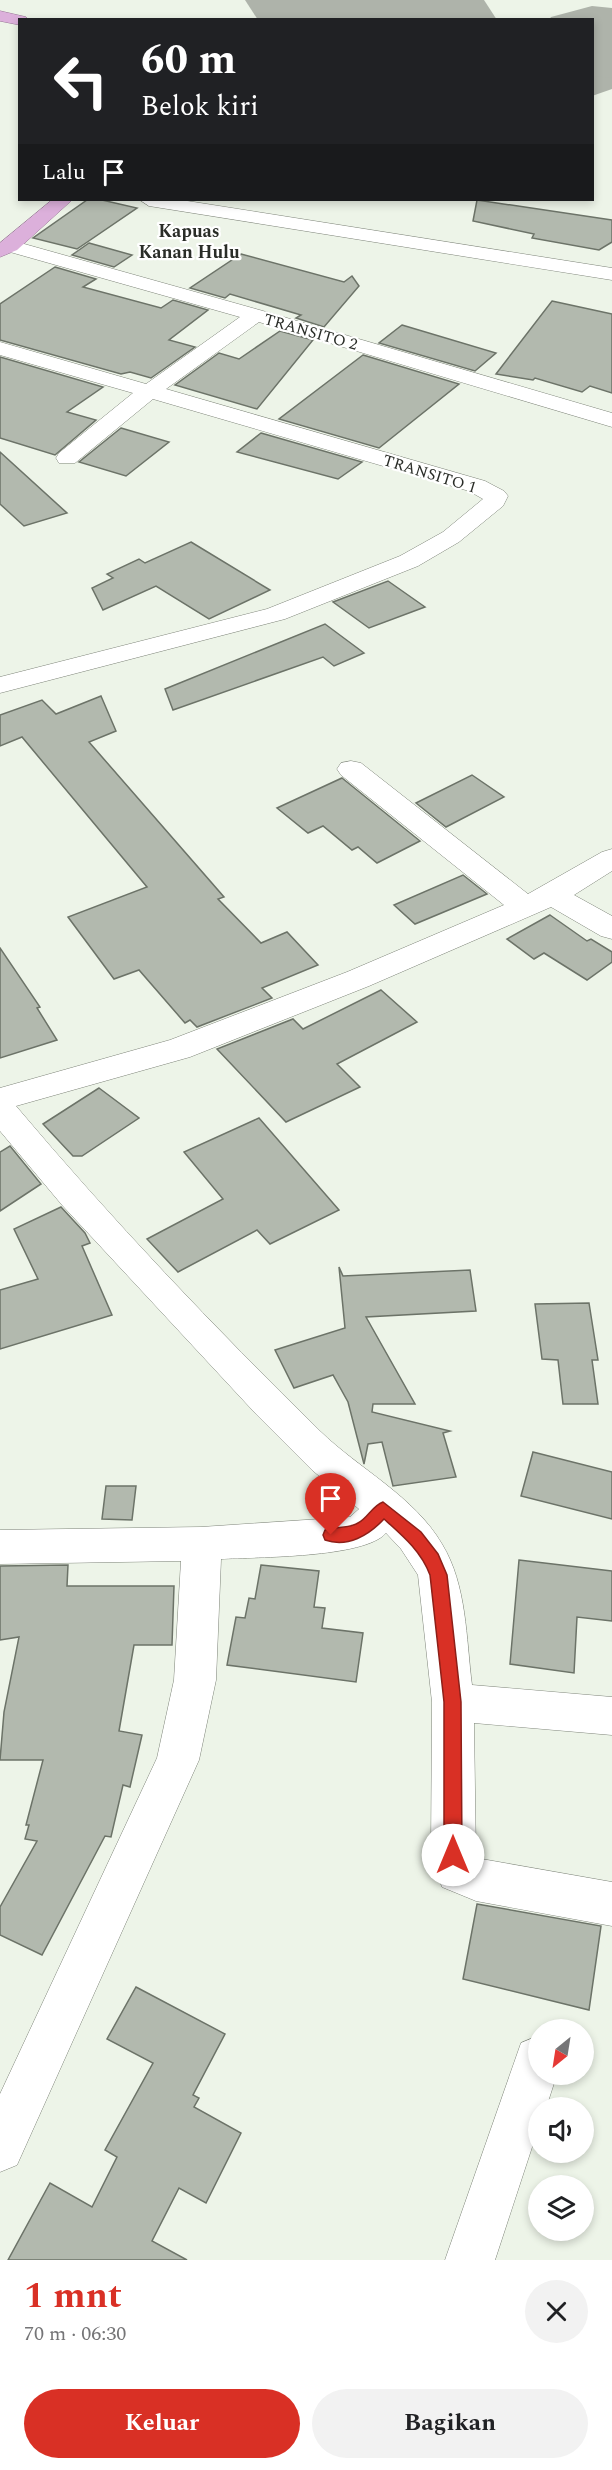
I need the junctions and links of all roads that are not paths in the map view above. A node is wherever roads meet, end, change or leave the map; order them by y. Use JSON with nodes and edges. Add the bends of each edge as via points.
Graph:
{"nodes":[{"id":1,"x":0,"y":16,"type":"edge"},
{"id":2,"x":18,"y":20,"type":"edge"},
{"id":3,"x":62,"y":201,"type":"edge"},
{"id":4,"x":155,"y":201,"type":"edge"},
{"id":5,"x":5,"y":249,"type":"edge"},
{"id":6,"x":612,"y":274,"type":"edge"},
{"id":7,"x":256,"y":315,"type":"junction"},
{"id":8,"x":0,"y":348,"type":"edge"},
{"id":9,"x":150,"y":391,"type":"junction"},
{"id":10,"x":612,"y":420,"type":"edge"},
{"id":11,"x":67,"y":458,"type":"dead end"},
{"id":12,"x":9,"y":683,"type":"edge"},
{"id":13,"x":351,"y":769,"type":"dead end"},
{"id":14,"x":612,"y":858,"type":"edge"},
{"id":15,"x":539,"y":901,"type":"junction"},
{"id":16,"x":612,"y":929,"type":"edge"},
{"id":17,"x":0,"y":1100,"type":"edge"},
{"id":18,"x":0,"y":1109,"type":"edge"},
{"id":19,"x":383,"y":1508,"type":"junction"},
{"id":20,"x":201,"y":1544,"type":"junction"},
{"id":21,"x":0,"y":1546,"type":"edge"},
{"id":22,"x":453,"y":1702,"type":"junction"},
{"id":23,"x":612,"y":1716,"type":"edge"},
{"id":24,"x":612,"y":1904,"type":"edge"},
{"id":25,"x":530,"y":2085,"type":"edge"},
{"id":26,"x":0,"y":2148,"type":"edge"},
{"id":27,"x":470,"y":2260,"type":"edge"}],
"edges":[{"from":1,"to":2,"type":"highway"},
{"from":3,"to":5,"type":"highway"},
{"from":4,"to":6,"type":"street"},
{"from":5,"to":7,"type":"street","name":"TRANSITO 2"},
{"from":7,"to":9,"type":"street"},
{"from":7,"to":10,"type":"street","name":"TRANSITO 2"},
{"from":8,"to":9,"type":"street","name":"TRANSITO 1"},
{"from":9,"to":11,"type":"street"},
{"from":9,"to":12,"type":"street","name":"TRANSITO 1","via":[[477,486],[493,493],[495,501],[451,537],[408,561],[276,614]]},
{"from":13,"to":15,"type":"street"},
{"from":14,"to":15,"type":"street"},
{"from":15,"to":16,"type":"street"},
{"from":15,"to":17,"type":"street","via":[[358,979],[179,1049]]},
{"from":18,"to":19,"type":"street","via":[[65,1189],[185,1320],[312,1447]]},
{"from":19,"to":20,"type":"street","via":[[367,1527],[354,1533]]},
{"from":19,"to":22,"type":"street","via":[[416,1537],[438,1575]]},
{"from":20,"to":21,"type":"street"},
{"from":20,"to":26,"type":"street","via":[[196,1685],[178,1760]]},
{"from":22,"to":23,"type":"street"},
{"from":22,"to":24,"type":"street","via":[[453,1855],[458,1872],[476,1880]]},
{"from":25,"to":27,"type":"street"}]}
